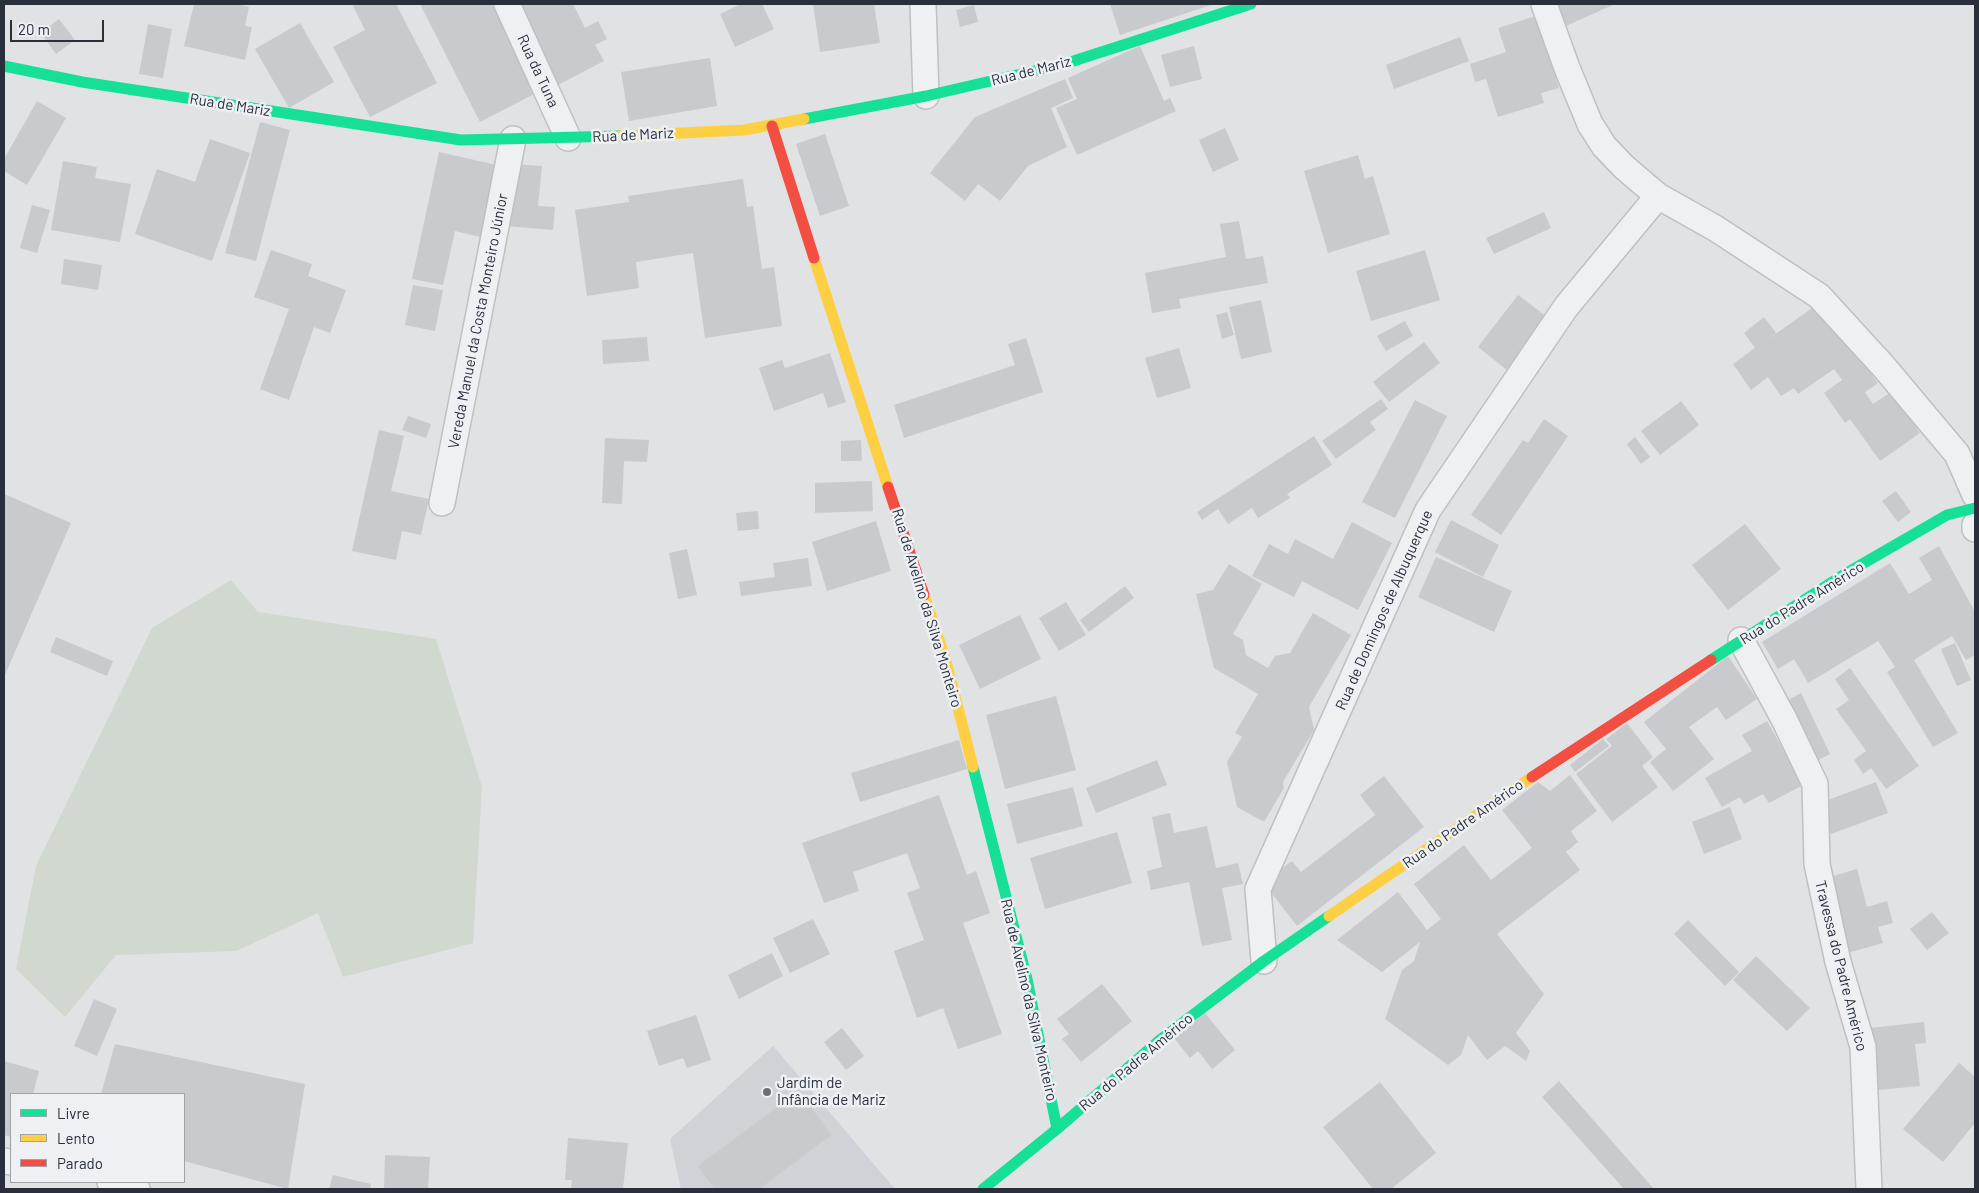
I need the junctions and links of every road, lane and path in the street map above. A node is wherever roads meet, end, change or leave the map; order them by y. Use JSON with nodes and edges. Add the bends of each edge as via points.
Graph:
{"nodes":[{"id":1,"x":507,"y":4,"type":"edge"},
{"id":2,"x":923,"y":4,"type":"edge"},
{"id":3,"x":1251,"y":4,"type":"edge"},
{"id":4,"x":1544,"y":4,"type":"edge"},
{"id":5,"x":4,"y":66,"type":"edge"},
{"id":6,"x":926,"y":96,"type":"junction"},
{"id":7,"x":772,"y":126,"type":"junction"},
{"id":8,"x":568,"y":138,"type":"junction"},
{"id":9,"x":513,"y":139,"type":"junction"},
{"id":10,"x":1658,"y":196,"type":"junction"},
{"id":11,"x":1975,"y":495,"type":"edge"},
{"id":12,"x":442,"y":503,"type":"dead end"},
{"id":13,"x":1975,"y":508,"type":"edge"},
{"id":14,"x":1741,"y":640,"type":"junction"},
{"id":15,"x":1264,"y":961,"type":"junction"},
{"id":16,"x":1057,"y":1129,"type":"junction"},
{"id":17,"x":114,"y":1183,"type":"edge"},
{"id":18,"x":137,"y":1189,"type":"edge"},
{"id":19,"x":983,"y":1189,"type":"edge"},
{"id":20,"x":1869,"y":1189,"type":"edge"}],
"edges":[{"from":1,"to":8,"type":"street","name":"Rua da Tuna"},
{"from":2,"to":6,"type":"street"},
{"from":3,"to":6,"type":"street","name":"Rua de Mariz","via":[[1064,64]]},
{"from":4,"to":10,"type":"street","via":[[1590,124],[1617,160]]},
{"from":5,"to":9,"type":"street","name":"Rua de Mariz","via":[[82,82],[461,140]]},
{"from":6,"to":7,"type":"street","name":"Rua de Mariz"},
{"from":7,"to":8,"type":"street","name":"Rua de Mariz"},
{"from":7,"to":16,"type":"street","name":"Rua de Avelino da Silva Monteiro","via":[[946,661],[1027,980]]},
{"from":8,"to":9,"type":"street","name":"Rua de Mariz"},
{"from":9,"to":12,"type":"street","name":"Vereda Manuel da Costa Monteiro Júnior"},
{"from":10,"to":11,"type":"street","via":[[1715,228],[1819,296],[1957,454]]},
{"from":10,"to":15,"type":"street","name":"Rua de Domingos de Albuquerque","via":[[1566,307],[1428,510],[1258,890]]},
{"from":13,"to":14,"type":"street","name":"Rua do Padre Américo","via":[[1947,515]]},
{"from":14,"to":15,"type":"street","name":"Rua do Padre Américo","via":[[1511,790]]},
{"from":14,"to":20,"type":"street","name":"Travessa do Padre Américo","via":[[1815,784],[1817,864],[1838,962],[1863,1047]]},
{"from":15,"to":16,"type":"street","name":"Rua do Padre Américo","via":[[1160,1040]]},
{"from":16,"to":19,"type":"street","name":"Rua do Padre Américo"},
{"from":17,"to":18,"type":"street"}]}
